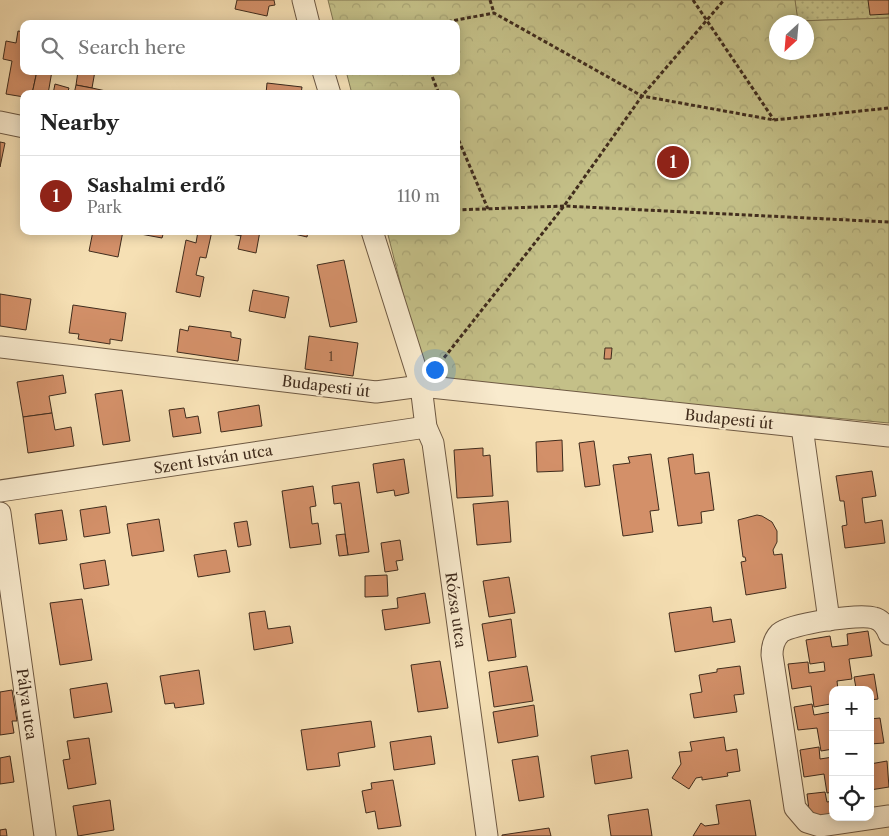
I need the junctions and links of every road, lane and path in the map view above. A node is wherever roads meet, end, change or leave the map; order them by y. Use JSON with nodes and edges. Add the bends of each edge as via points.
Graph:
{"nodes":[{"id":1,"x":303,"y":0,"type":"edge"},
{"id":2,"x":490,"y":0,"type":"edge"},
{"id":3,"x":693,"y":0,"type":"edge"},
{"id":4,"x":724,"y":0,"type":"edge"},
{"id":5,"x":494,"y":13,"type":"junction"},
{"id":6,"x":308,"y":20,"type":"edge"},
{"id":7,"x":456,"y":20,"type":"edge"},
{"id":8,"x":707,"y":20,"type":"junction"},
{"id":9,"x":325,"y":75,"type":"edge"},
{"id":10,"x":432,"y":75,"type":"edge"},
{"id":11,"x":329,"y":90,"type":"edge"},
{"id":12,"x":437,"y":90,"type":"edge"},
{"id":13,"x":642,"y":96,"type":"junction"},
{"id":14,"x":889,"y":108,"type":"edge"},
{"id":15,"x":774,"y":120,"type":"junction"},
{"id":16,"x":0,"y":122,"type":"edge"},
{"id":17,"x":20,"y":126,"type":"edge"},
{"id":18,"x":460,"y":143,"type":"edge"},
{"id":19,"x":564,"y":206,"type":"junction"},
{"id":20,"x":488,"y":209,"type":"junction"},
{"id":21,"x":460,"y":210,"type":"edge"},
{"id":22,"x":889,"y":222,"type":"edge"},
{"id":23,"x":373,"y":235,"type":"edge"},
{"id":24,"x":0,"y":347,"type":"edge"},
{"id":25,"x":421,"y":386,"type":"junction"},
{"id":26,"x":426,"y":427,"type":"junction"},
{"id":27,"x":802,"y":427,"type":"junction"},
{"id":28,"x":889,"y":436,"type":"edge"},
{"id":29,"x":0,"y":490,"type":"edge"},
{"id":30,"x":0,"y":513,"type":"edge"},
{"id":31,"x":829,"y":620,"type":"junction"},
{"id":32,"x":889,"y":634,"type":"edge"},
{"id":33,"x":889,"y":816,"type":"edge"},
{"id":34,"x":45,"y":836,"type":"edge"},
{"id":35,"x":487,"y":836,"type":"edge"}],
"edges":[{"from":1,"to":6,"type":"street"},
{"from":2,"to":5,"type":"path"},
{"from":3,"to":8,"type":"path"},
{"from":4,"to":8,"type":"path"},
{"from":5,"to":7,"type":"path"},
{"from":5,"to":13,"type":"path"},
{"from":8,"to":13,"type":"path"},
{"from":8,"to":15,"type":"path"},
{"from":9,"to":11,"type":"street"},
{"from":10,"to":12,"type":"path"},
{"from":13,"to":15,"type":"path"},
{"from":13,"to":19,"type":"path"},
{"from":14,"to":15,"type":"path"},
{"from":16,"to":17,"type":"street"},
{"from":18,"to":20,"type":"path"},
{"from":19,"to":20,"type":"path"},
{"from":19,"to":22,"type":"path"},
{"from":19,"to":25,"type":"path"},
{"from":20,"to":21,"type":"path"},
{"from":23,"to":25,"type":"street","name":"Rózsa utca"},
{"from":24,"to":25,"type":"street","name":"Budapesti út","via":[[376,392]]},
{"from":25,"to":26,"type":"street","name":"Rózsa utca"},
{"from":25,"to":27,"type":"street","name":"Budapesti út"},
{"from":26,"to":29,"type":"street","name":"Szent István utca"},
{"from":26,"to":35,"type":"street","name":"Rózsa utca","via":[[433,443]]},
{"from":27,"to":28,"type":"street","name":"Budapesti út"},
{"from":27,"to":31,"type":"street"},
{"from":30,"to":34,"type":"street","name":"Pálya utca"},
{"from":31,"to":32,"type":"street","via":[[867,616],[882,622]]},
{"from":31,"to":33,"type":"street","via":[[786,629],[778,635],[772,648],[795,808],[807,822],[820,826]]}]}
